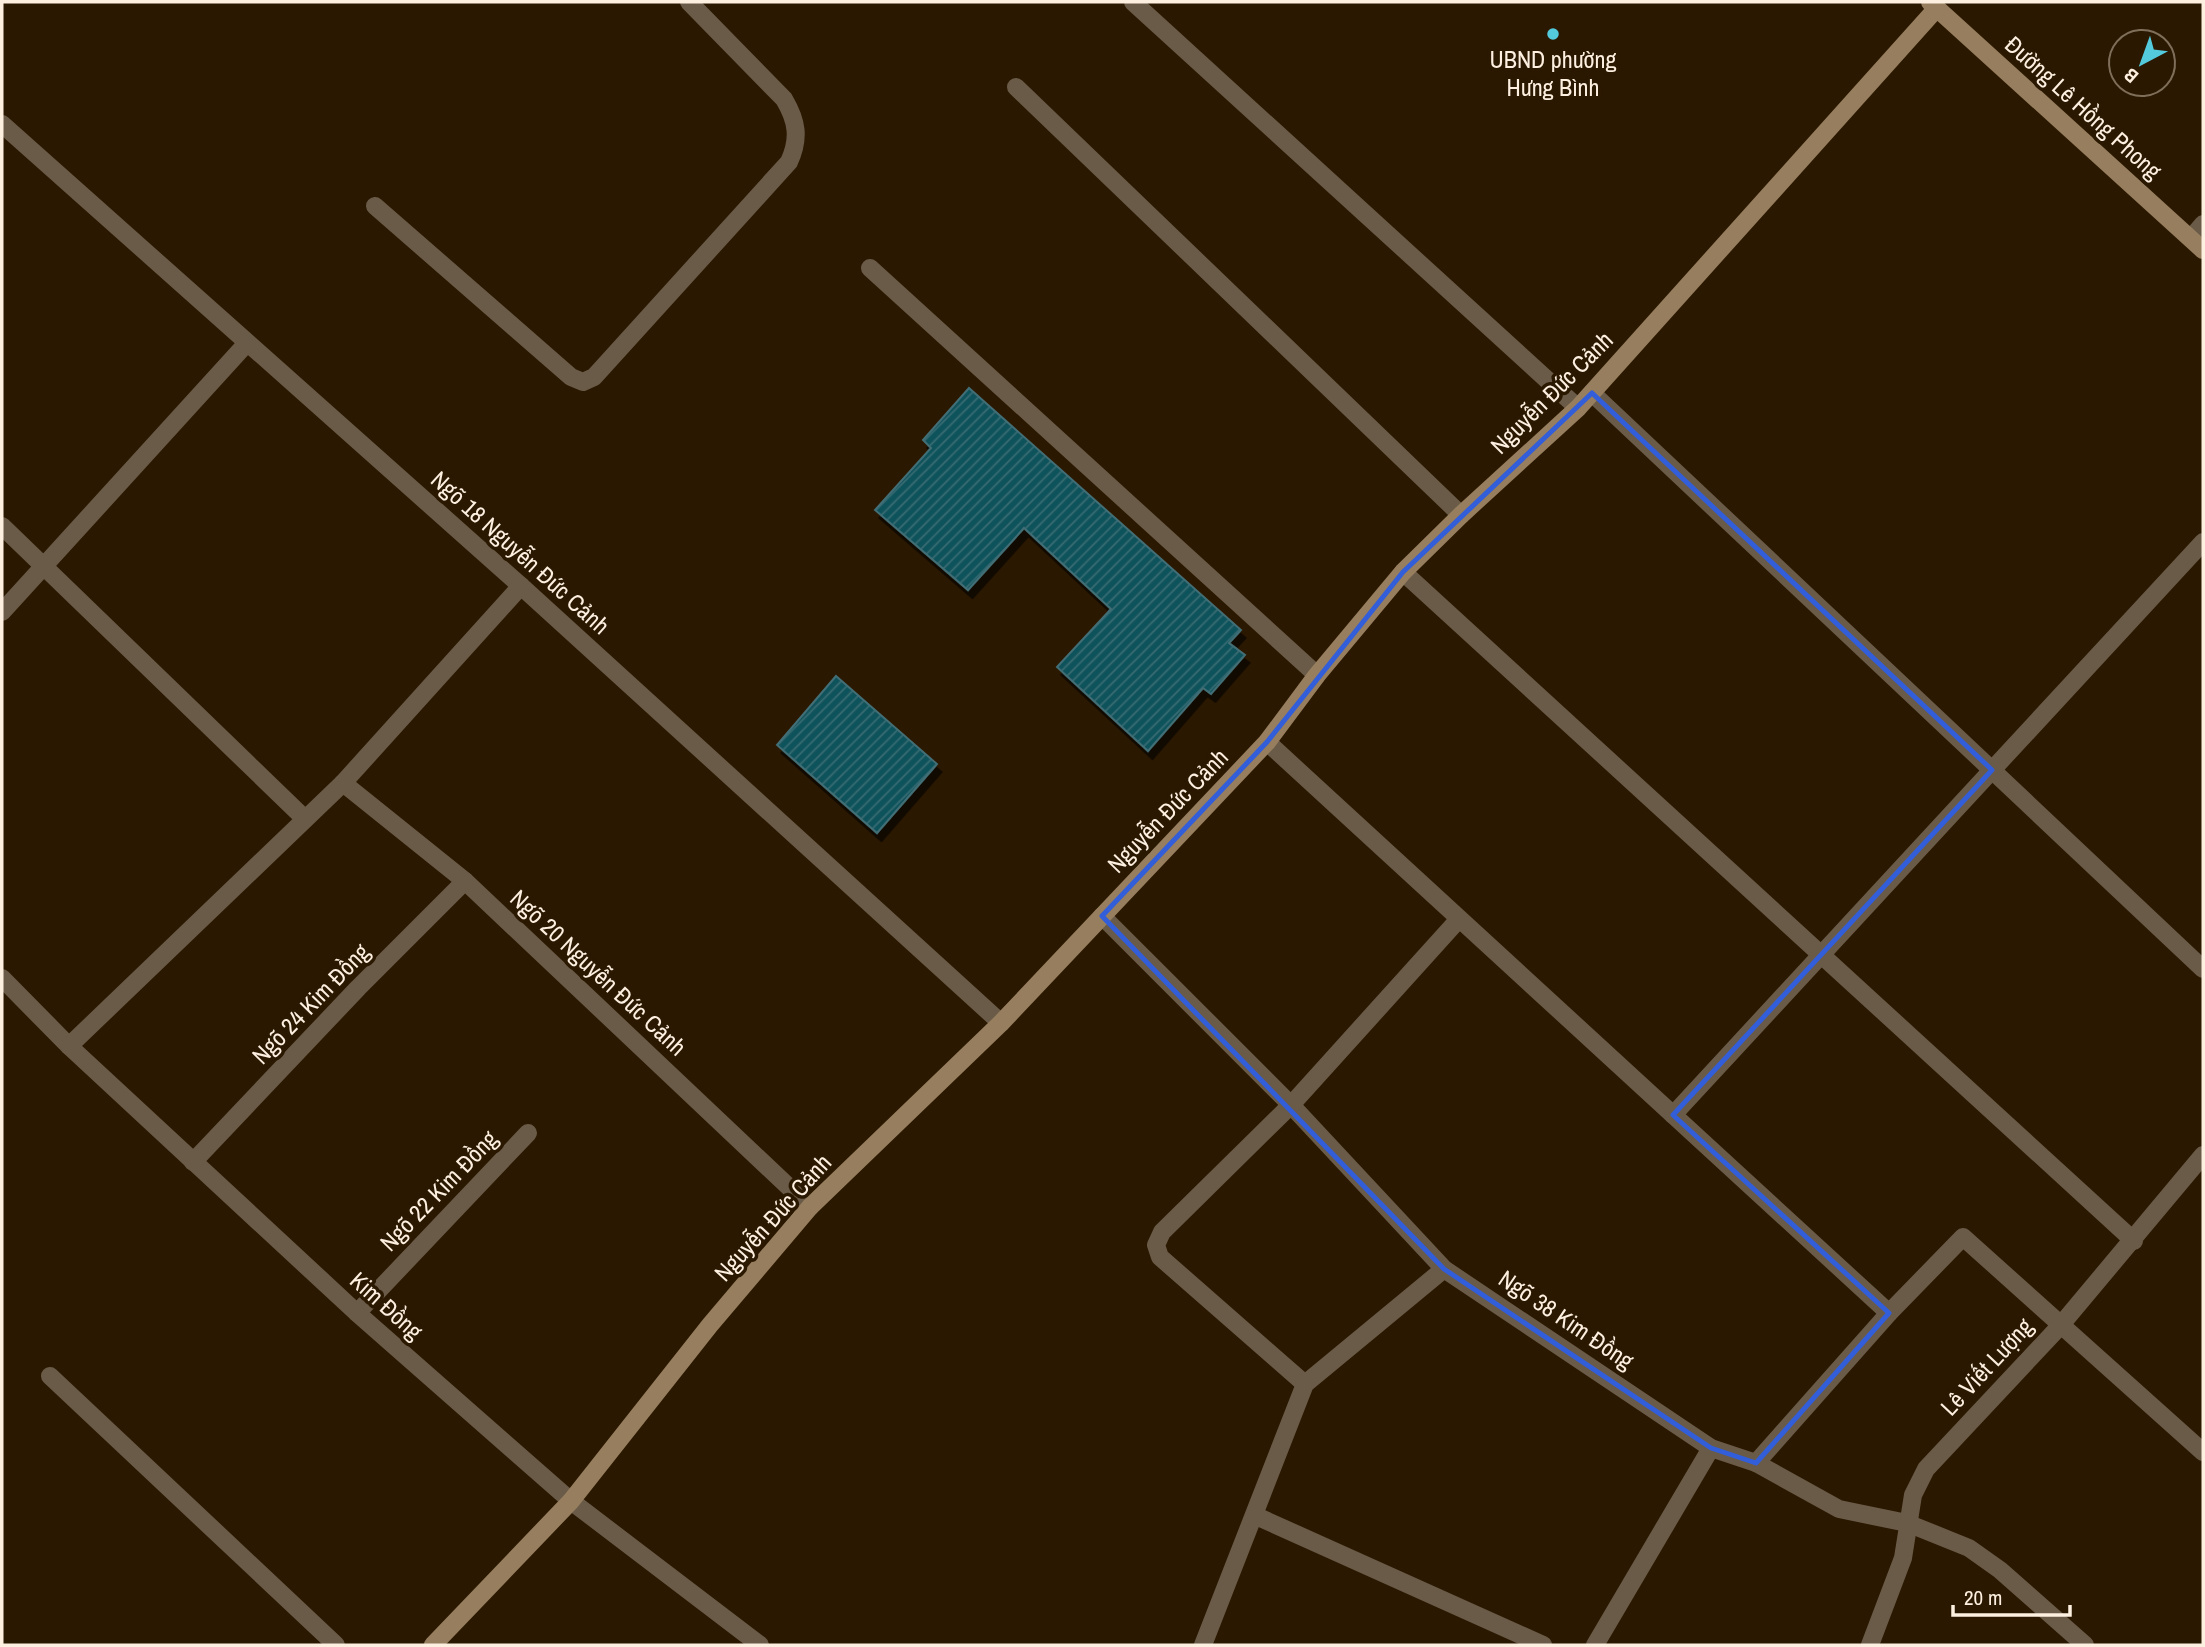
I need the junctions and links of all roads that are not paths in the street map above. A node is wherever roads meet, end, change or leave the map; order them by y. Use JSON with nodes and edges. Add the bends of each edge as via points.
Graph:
{"nodes":[{"id":1,"x":689,"y":2,"type":"edge"},
{"id":2,"x":1133,"y":2,"type":"edge"},
{"id":3,"x":1933,"y":5,"type":"edge"},
{"id":4,"x":1016,"y":87,"type":"dead end"},
{"id":5,"x":2,"y":124,"type":"edge"},
{"id":6,"x":375,"y":206,"type":"dead end"},
{"id":7,"x":2203,"y":224,"type":"edge"},
{"id":8,"x":2197,"y":244,"type":"edge"},
{"id":9,"x":870,"y":268,"type":"dead end"},
{"id":10,"x":247,"y":343,"type":"junction"},
{"id":11,"x":1592,"y":393,"type":"junction"},
{"id":12,"x":1578,"y":408,"type":"junction"},
{"id":13,"x":1461,"y":514,"type":"junction"},
{"id":14,"x":2,"y":526,"type":"edge"},
{"id":15,"x":2203,"y":542,"type":"edge"},
{"id":16,"x":45,"y":566,"type":"junction"},
{"id":17,"x":1403,"y":572,"type":"junction"},
{"id":18,"x":521,"y":586,"type":"junction"},
{"id":19,"x":2,"y":612,"type":"edge"},
{"id":20,"x":1317,"y":675,"type":"junction"},
{"id":21,"x":1267,"y":742,"type":"junction"},
{"id":22,"x":1992,"y":770,"type":"junction"},
{"id":23,"x":343,"y":783,"type":"junction"},
{"id":24,"x":304,"y":818,"type":"junction"},
{"id":25,"x":465,"y":881,"type":"junction"},
{"id":26,"x":1102,"y":916,"type":"junction"},
{"id":27,"x":1459,"y":919,"type":"junction"},
{"id":28,"x":1822,"y":955,"type":"junction"},
{"id":29,"x":2203,"y":969,"type":"edge"},
{"id":30,"x":2,"y":978,"type":"edge"},
{"id":31,"x":1001,"y":1023,"type":"junction"},
{"id":32,"x":69,"y":1045,"type":"junction"},
{"id":33,"x":1291,"y":1105,"type":"junction"},
{"id":34,"x":1673,"y":1115,"type":"junction"},
{"id":35,"x":528,"y":1133,"type":"dead end"},
{"id":36,"x":2203,"y":1155,"type":"edge"},
{"id":37,"x":193,"y":1162,"type":"junction"},
{"id":38,"x":810,"y":1208,"type":"junction"},
{"id":39,"x":2134,"y":1241,"type":"junction"},
{"id":40,"x":1444,"y":1269,"type":"junction"},
{"id":41,"x":356,"y":1313,"type":"junction"},
{"id":42,"x":1889,"y":1313,"type":"junction"},
{"id":43,"x":2060,"y":1325,"type":"junction"},
{"id":44,"x":50,"y":1376,"type":"dead end"},
{"id":45,"x":1305,"y":1384,"type":"junction"},
{"id":46,"x":1711,"y":1448,"type":"junction"},
{"id":47,"x":2203,"y":1452,"type":"edge"},
{"id":48,"x":1756,"y":1463,"type":"junction"},
{"id":49,"x":571,"y":1501,"type":"junction"},
{"id":50,"x":1256,"y":1516,"type":"junction"},
{"id":51,"x":1907,"y":1523,"type":"junction"},
{"id":52,"x":336,"y":1645,"type":"edge"},
{"id":53,"x":433,"y":1645,"type":"edge"},
{"id":54,"x":760,"y":1645,"type":"edge"},
{"id":55,"x":1203,"y":1645,"type":"edge"},
{"id":56,"x":1543,"y":1645,"type":"edge"},
{"id":57,"x":1595,"y":1645,"type":"edge"},
{"id":58,"x":1870,"y":1645,"type":"edge"},
{"id":59,"x":2085,"y":1645,"type":"edge"}],
"edges":[{"from":1,"to":6,"type":"street","via":[[784,99],[793,113],[797,146],[789,162],[594,377],[583,382],[571,377]]},
{"from":2,"to":12,"type":"street"},
{"from":3,"to":8,"type":"street","name":"Đường Lê Hồng Phong"},
{"from":3,"to":11,"type":"street","name":"Nguyễn Đức Cảnh"},
{"from":4,"to":13,"type":"street"},
{"from":5,"to":10,"type":"street","name":"Ngõ 18 Nguyễn Đức Cảnh"},
{"from":7,"to":8,"type":"street"},
{"from":9,"to":20,"type":"street"},
{"from":10,"to":16,"type":"street"},
{"from":10,"to":18,"type":"street","name":"Ngõ 18 Nguyễn Đức Cảnh"},
{"from":11,"to":12,"type":"street","name":"Nguyễn Đức Cảnh"},
{"from":11,"to":22,"type":"street"},
{"from":12,"to":13,"type":"street","name":"Nguyễn Đức Cảnh"},
{"from":13,"to":17,"type":"street","name":"Nguyễn Đức Cảnh"},
{"from":14,"to":16,"type":"street"},
{"from":15,"to":22,"type":"street"},
{"from":16,"to":19,"type":"street"},
{"from":16,"to":24,"type":"street"},
{"from":17,"to":20,"type":"street","name":"Nguyễn Đức Cảnh"},
{"from":17,"to":28,"type":"street"},
{"from":18,"to":23,"type":"street"},
{"from":18,"to":31,"type":"street","name":"Ngõ 18 Nguyễn Đức Cảnh"},
{"from":20,"to":21,"type":"street","name":"Nguyễn Đức Cảnh"},
{"from":21,"to":26,"type":"street","name":"Nguyễn Đức Cảnh"},
{"from":21,"to":27,"type":"street"},
{"from":22,"to":28,"type":"street"},
{"from":22,"to":29,"type":"street"},
{"from":23,"to":24,"type":"street"},
{"from":23,"to":25,"type":"street","name":"Ngõ 20 Nguyễn Đức Cảnh"},
{"from":24,"to":32,"type":"street"},
{"from":25,"to":37,"type":"street","name":"Ngõ 24 Kim Đồng"},
{"from":25,"to":38,"type":"street","name":"Ngõ 20 Nguyễn Đức Cảnh"},
{"from":26,"to":31,"type":"street","name":"Nguyễn Đức Cảnh"},
{"from":26,"to":33,"type":"street","name":"Ngõ 38 Kim Đồng"},
{"from":27,"to":33,"type":"street"},
{"from":27,"to":34,"type":"street"},
{"from":28,"to":34,"type":"street"},
{"from":28,"to":39,"type":"street"},
{"from":30,"to":32,"type":"street","name":"Kim Đồng"},
{"from":31,"to":38,"type":"street","name":"Nguyễn Đức Cảnh"},
{"from":32,"to":37,"type":"street","name":"Kim Đồng"},
{"from":33,"to":40,"type":"street","name":"Ngõ 38 Kim Đồng"},
{"from":33,"to":45,"type":"street","via":[[1162,1232],[1156,1245],[1160,1257]]},
{"from":34,"to":42,"type":"street"},
{"from":35,"to":41,"type":"street","name":"Ngõ 22 Kim Đồng"},
{"from":36,"to":39,"type":"street","name":"Lê Viết Lượng"},
{"from":37,"to":41,"type":"street","name":"Kim Đồng"},
{"from":38,"to":49,"type":"street","name":"Nguyễn Đức Cảnh","via":[[710,1325]]},
{"from":39,"to":43,"type":"street","name":"Lê Viết Lượng"},
{"from":40,"to":45,"type":"street"},
{"from":40,"to":46,"type":"street","name":"Ngõ 38 Kim Đồng"},
{"from":41,"to":49,"type":"street","name":"Kim Đồng"},
{"from":42,"to":43,"type":"street","via":[[1963,1237]]},
{"from":42,"to":48,"type":"street"},
{"from":43,"to":47,"type":"street"},
{"from":43,"to":51,"type":"street","name":"Lê Viết Lượng","via":[[1926,1469],[1913,1495]]},
{"from":44,"to":52,"type":"street"},
{"from":45,"to":50,"type":"street"},
{"from":46,"to":48,"type":"street","name":"Ngõ 38 Kim Đồng"},
{"from":46,"to":57,"type":"street"},
{"from":48,"to":51,"type":"street","name":"Ngõ 38 Kim Đồng","via":[[1839,1509]]},
{"from":49,"to":53,"type":"street","name":"Nguyễn Đức Cảnh"},
{"from":49,"to":54,"type":"street","name":"Kim Đồng"},
{"from":50,"to":55,"type":"street"},
{"from":50,"to":56,"type":"street"},
{"from":51,"to":58,"type":"street","name":"Lê Viết Lượng","via":[[1903,1558]]},
{"from":51,"to":59,"type":"street","name":"Ngõ 38 Kim Đồng","via":[[1969,1548]]}]}
